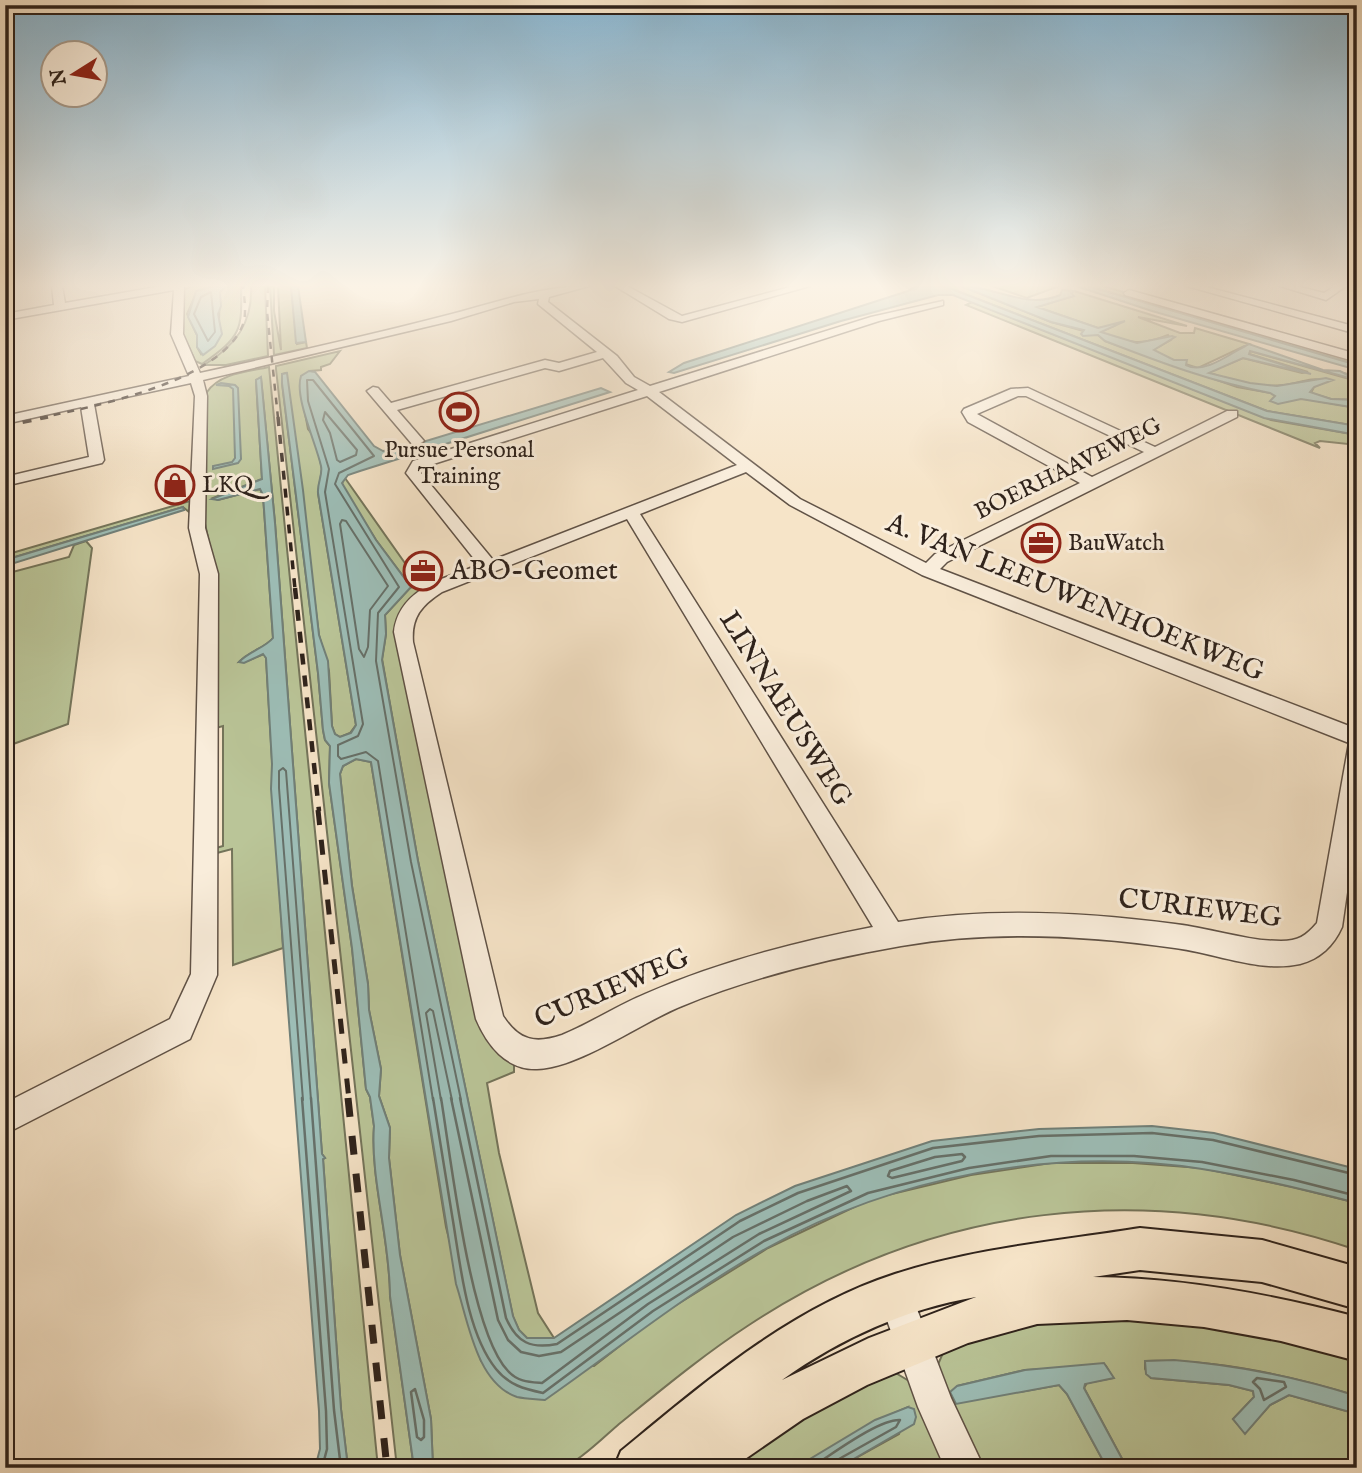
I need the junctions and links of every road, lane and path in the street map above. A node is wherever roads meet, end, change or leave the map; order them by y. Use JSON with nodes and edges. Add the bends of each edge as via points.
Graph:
{"nodes":[{"id":1,"x":186,"y":355,"type":"edge"},
{"id":2,"x":294,"y":355,"type":"edge"},
{"id":3,"x":602,"y":355,"type":"edge"},
{"id":4,"x":606,"y":355,"type":"edge"},
{"id":5,"x":759,"y":355,"type":"edge"},
{"id":6,"x":559,"y":366,"type":"junction"},
{"id":7,"x":196,"y":378,"type":"junction"},
{"id":8,"x":648,"y":390,"type":"junction"},
{"id":9,"x":373,"y":391,"type":"dead end"},
{"id":10,"x":87,"y":402,"type":"junction"},
{"id":11,"x":389,"y":408,"type":"junction"},
{"id":12,"x":1232,"y":414,"type":"dead end"},
{"id":13,"x":5,"y":420,"type":"edge"},
{"id":14,"x":398,"y":420,"type":"junction"},
{"id":15,"x":417,"y":441,"type":"dead end"},
{"id":16,"x":1155,"y":452,"type":"junction"},
{"id":17,"x":746,"y":467,"type":"junction"},
{"id":18,"x":5,"y":482,"type":"edge"},
{"id":19,"x":1091,"y":483,"type":"junction"},
{"id":20,"x":631,"y":512,"type":"junction"},
{"id":21,"x":489,"y":566,"type":"junction"},
{"id":22,"x":928,"y":571,"type":"junction"},
{"id":23,"x":1357,"y":738,"type":"edge"},
{"id":24,"x":1357,"y":748,"type":"edge"},
{"id":25,"x":1349,"y":843,"type":"edge"},
{"id":26,"x":892,"y":934,"type":"junction"},
{"id":27,"x":5,"y":1119,"type":"edge"},
{"id":28,"x":1357,"y":1288,"type":"edge"},
{"id":29,"x":895,"y":1295,"type":"junction"},
{"id":30,"x":1357,"y":1339,"type":"edge"},
{"id":31,"x":911,"y":1341,"type":"junction"},
{"id":32,"x":638,"y":1468,"type":"edge"},
{"id":33,"x":692,"y":1468,"type":"edge"},
{"id":34,"x":965,"y":1468,"type":"edge"}],
"edges":[{"from":1,"to":7,"type":"street"},
{"from":2,"to":7,"type":"street"},
{"from":3,"to":6,"type":"street"},
{"from":4,"to":8,"type":"street","name":"A. VAN LEEUWENHOEKWEG","via":[[630,380]]},
{"from":5,"to":8,"type":"street"},
{"from":6,"to":11,"type":"street","via":[[545,364]]},
{"from":6,"to":14,"type":"street","via":[[561,371],[556,374]]},
{"from":7,"to":10,"type":"street"},
{"from":7,"to":27,"type":"street","via":[[201,396],[197,528],[209,575],[204,975],[180,1029]]},
{"from":8,"to":17,"type":"street","name":"A. VAN LEEUWENHOEKWEG"},
{"from":8,"to":21,"type":"street","via":[[418,464],[413,473]]},
{"from":9,"to":11,"type":"street"},
{"from":10,"to":13,"type":"street"},
{"from":10,"to":18,"type":"street","via":[[97,460]]},
{"from":11,"to":14,"type":"street"},
{"from":12,"to":16,"type":"street","name":"BOERHAAVEWEG"},
{"from":14,"to":15,"type":"street"},
{"from":16,"to":19,"type":"street","name":"BOERHAAVEWEG"},
{"from":16,"to":19,"type":"street","via":[[1035,393],[1016,392],[969,412],[973,419]]},
{"from":17,"to":20,"type":"street","name":"CURIEWEG"},
{"from":17,"to":22,"type":"street","name":"A. VAN LEEUWENHOEKWEG","via":[[821,517]]},
{"from":19,"to":22,"type":"street","name":"BOERHAAVEWEG","via":[[941,558]]},
{"from":20,"to":21,"type":"street","name":"CURIEWEG"},
{"from":20,"to":26,"type":"street","name":"LINNAEUSWEG"},
{"from":21,"to":26,"type":"street","name":"CURIEWEG","via":[[427,593],[411,607],[402,631],[490,1019],[506,1043],[537,1055],[555,1052],[653,1004],[737,971]]},
{"from":22,"to":23,"type":"street","name":"A. VAN LEEUWENHOEKWEG"},
{"from":24,"to":25,"type":"street","name":"CURIEWEG"},
{"from":25,"to":26,"type":"street","name":"CURIEWEG","via":[[1328,927],[1317,943],[1300,952],[1274,953],[1179,936],[1052,924]]},
{"from":28,"to":29,"type":"main road","via":[[1262,1261],[1140,1249],[968,1277]]},
{"from":29,"to":31,"type":"street"},
{"from":29,"to":32,"type":"main road","via":[[790,1348],[731,1390]]},
{"from":30,"to":31,"type":"main road","via":[[1265,1314],[1146,1298],[1046,1301]]},
{"from":31,"to":33,"type":"main road","via":[[805,1390]]},
{"from":31,"to":34,"type":"street"}]}
